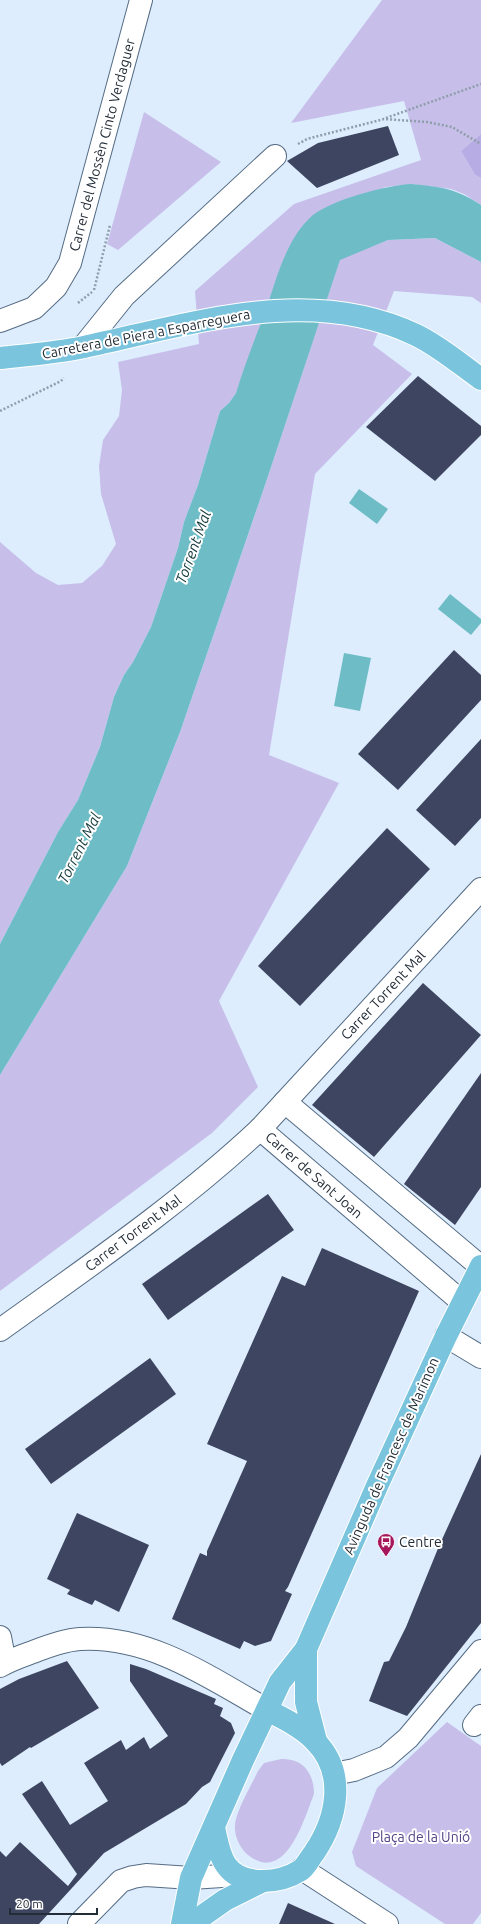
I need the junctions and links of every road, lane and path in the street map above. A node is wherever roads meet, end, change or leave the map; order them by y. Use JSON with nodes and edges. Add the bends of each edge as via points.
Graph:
{"nodes":[{"id":1,"x":141,"y":0,"type":"edge"},
{"id":2,"x":481,"y":84,"type":"edge"},
{"id":3,"x":384,"y":118,"type":"junction"},
{"id":4,"x":481,"y":144,"type":"edge"},
{"id":5,"x":275,"y":156,"type":"joint"},
{"id":6,"x":0,"y":321,"type":"edge"},
{"id":7,"x":83,"y":347,"type":"junction"},
{"id":8,"x":0,"y":358,"type":"edge"},
{"id":9,"x":481,"y":379,"type":"edge"},
{"id":10,"x":36,"y":393,"type":"dead end"},
{"id":11,"x":0,"y":411,"type":"edge"},
{"id":12,"x":481,"y":889,"type":"edge"},
{"id":13,"x":285,"y":1102,"type":"junction"},
{"id":14,"x":260,"y":1129,"type":"junction"},
{"id":15,"x":481,"y":1266,"type":"edge"},
{"id":16,"x":462,"y":1302,"type":"junction"},
{"id":17,"x":0,"y":1330,"type":"edge"},
{"id":18,"x":446,"y":1336,"type":"junction"},
{"id":19,"x":481,"y":1357,"type":"edge"},
{"id":20,"x":0,"y":1636,"type":"edge"},
{"id":21,"x":306,"y":1649,"type":"junction"},
{"id":22,"x":481,"y":1651,"type":"edge"},
{"id":23,"x":3,"y":1665,"type":"edge"},
{"id":24,"x":267,"y":1710,"type":"junction"},
{"id":25,"x":316,"y":1741,"type":"junction"},
{"id":26,"x":334,"y":1774,"type":"junction"},
{"id":27,"x":214,"y":1828,"type":"junction"},
{"id":28,"x":302,"y":1869,"type":"junction"},
{"id":29,"x":237,"y":1875,"type":"junction"},
{"id":30,"x":191,"y":1878,"type":"junction"},
{"id":31,"x":261,"y":1882,"type":"junction"},
{"id":32,"x":79,"y":1924,"type":"edge"},
{"id":33,"x":182,"y":1924,"type":"edge"},
{"id":34,"x":191,"y":1924,"type":"edge"},
{"id":35,"x":387,"y":1924,"type":"edge"}],
"edges":[{"from":1,"to":6,"type":"street","name":"Carrer del Mossèn Cinto Verdaguer","via":[[70,263],[56,287],[34,308]]},
{"from":2,"to":3,"type":"path"},
{"from":3,"to":4,"type":"path","via":[[452,127]]},
{"from":3,"to":5,"type":"path","via":[[307,139]]},
{"from":5,"to":7,"type":"street","via":[[124,296]]},
{"from":7,"to":8,"type":"main road","name":"Carretera de Piera a Esparreguera"},
{"from":7,"to":9,"type":"main road","name":"Carretera de Piera a Esparreguera","via":[[237,314],[296,310],[330,312],[387,324],[416,335]]},
{"from":10,"to":11,"type":"path"},
{"from":12,"to":13,"type":"street","name":"Carrer Torrent Mal"},
{"from":13,"to":14,"type":"street","name":"Carrer de Sant Joan"},
{"from":13,"to":15,"type":"street"},
{"from":14,"to":16,"type":"street","name":"Carrer de Sant Joan"},
{"from":14,"to":17,"type":"street","name":"Carrer Torrent Mal","via":[[228,1160],[132,1235]]},
{"from":15,"to":16,"type":"main road","name":"Avinguda de Francesc de Marimon"},
{"from":16,"to":18,"type":"main road","name":"Avinguda de Francesc de Marimon"},
{"from":18,"to":19,"type":"street"},
{"from":18,"to":21,"type":"main road","name":"Avinguda de Francesc de Marimon"},
{"from":20,"to":23,"type":"street"},
{"from":21,"to":24,"type":"main road","name":"Avinguda de Francesc de Marimon","via":[[280,1682]]},
{"from":21,"to":25,"type":"main road","name":"Avinguda de Francesc de Marimon","via":[[306,1702]]},
{"from":22,"to":26,"type":"street","via":[[408,1738],[386,1757],[354,1770]]},
{"from":23,"to":24,"type":"street","via":[[51,1644],[80,1639],[140,1646],[173,1658],[215,1679]]},
{"from":24,"to":25,"type":"main road"},
{"from":24,"to":27,"type":"main road","name":"Avinguda de Francesc de Marimon"},
{"from":25,"to":26,"type":"main road"},
{"from":26,"to":28,"type":"main road","via":[[337,1795],[330,1820],[319,1845]]},
{"from":27,"to":29,"type":"main road","via":[[226,1865]]},
{"from":27,"to":30,"type":"main road"},
{"from":28,"to":31,"type":"main road"},
{"from":28,"to":35,"type":"street"},
{"from":29,"to":30,"type":"street"},
{"from":29,"to":31,"type":"main road"},
{"from":30,"to":32,"type":"street","via":[[146,1875],[121,1881]]},
{"from":30,"to":33,"type":"main road"},
{"from":31,"to":34,"type":"main road","via":[[225,1900]]}]}
